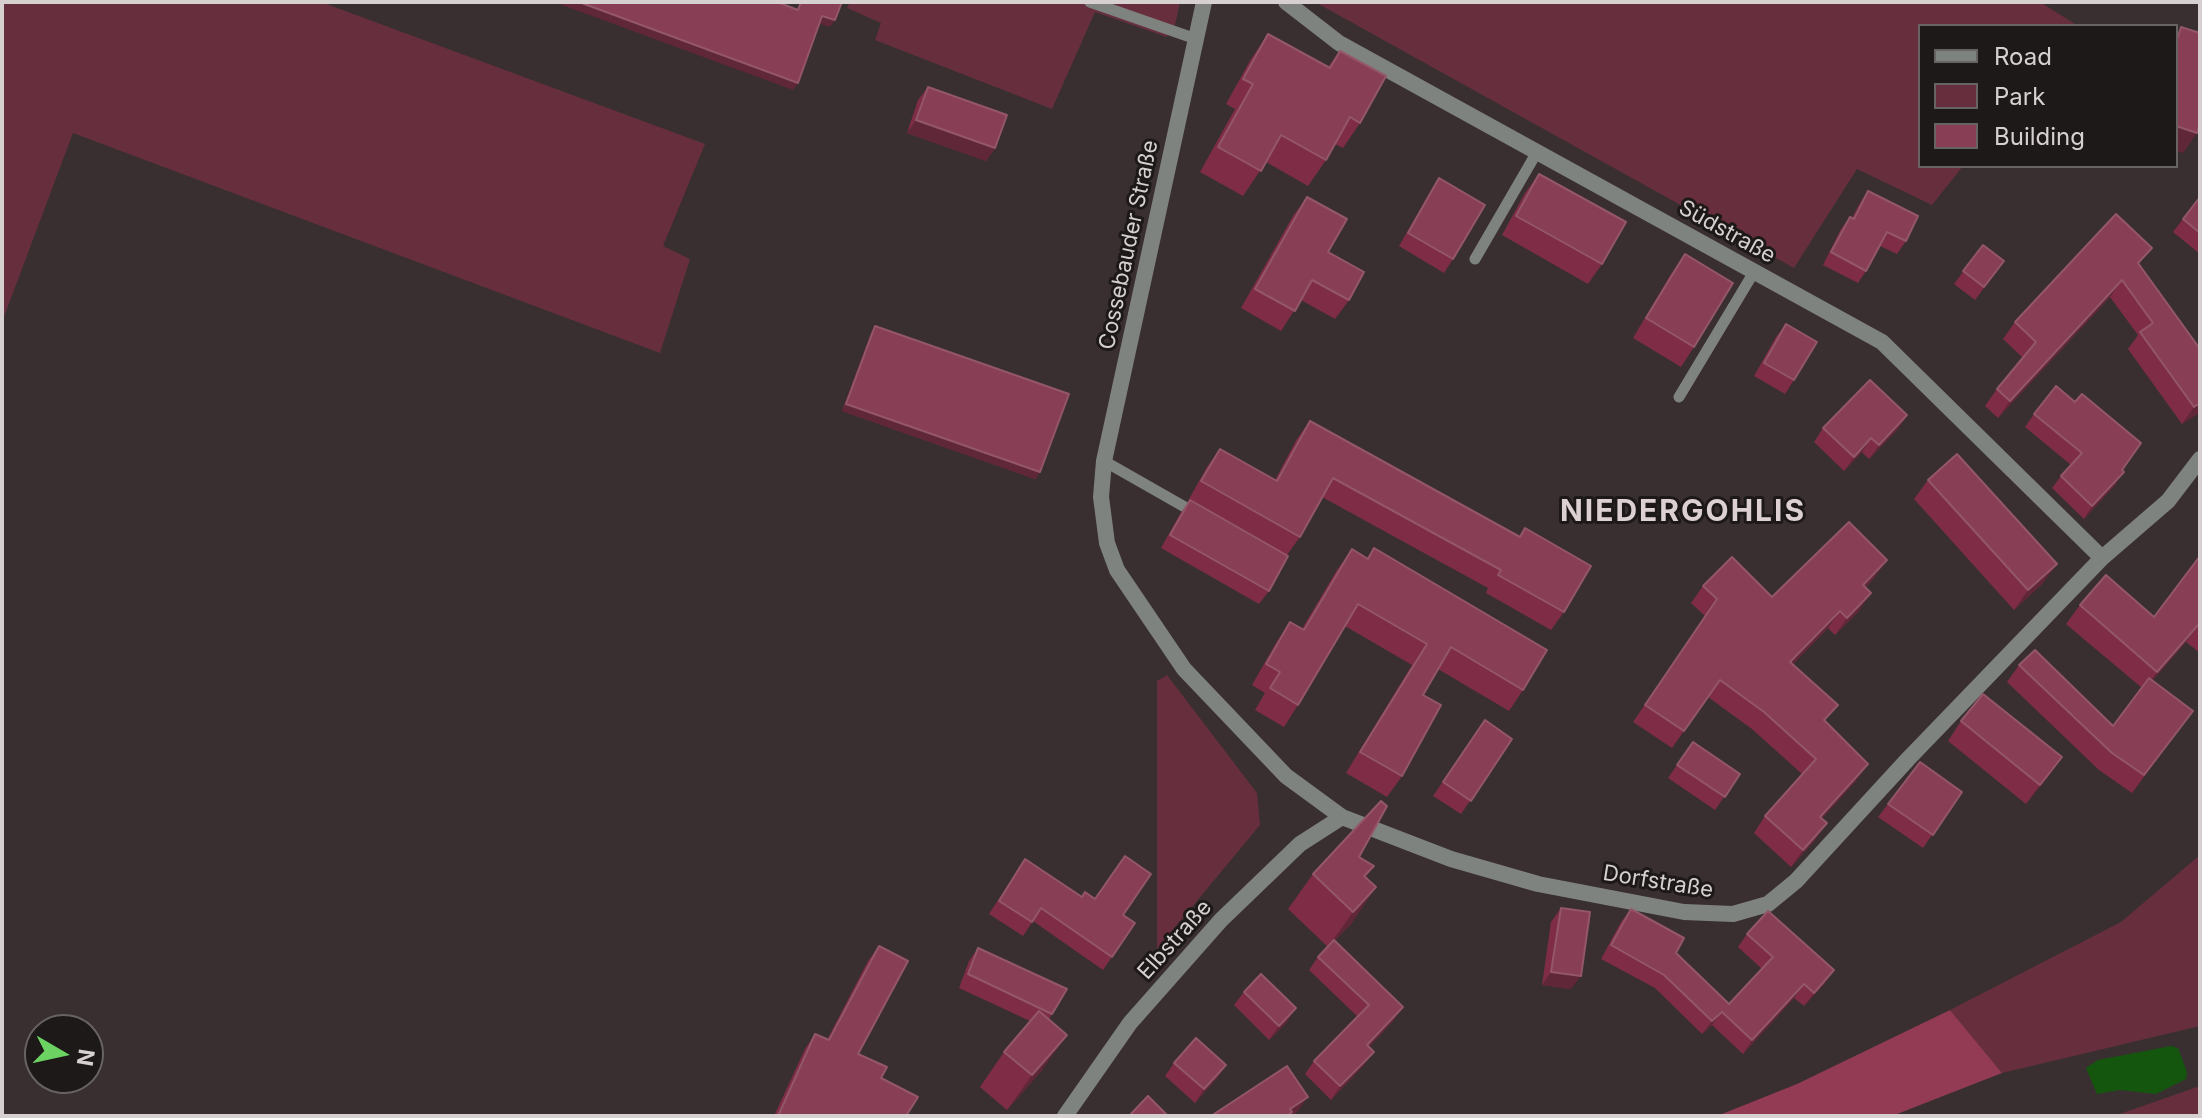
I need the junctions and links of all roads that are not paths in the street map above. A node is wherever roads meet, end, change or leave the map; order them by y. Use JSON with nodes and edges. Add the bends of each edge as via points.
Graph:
{"nodes":[{"id":1,"x":1090,"y":2,"type":"edge"},
{"id":2,"x":1204,"y":2,"type":"edge"},
{"id":3,"x":1286,"y":2,"type":"edge"},
{"id":4,"x":1196,"y":39,"type":"junction"},
{"id":5,"x":1537,"y":152,"type":"junction"},
{"id":6,"x":1475,"y":259,"type":"dead end"},
{"id":7,"x":1754,"y":272,"type":"junction"},
{"id":8,"x":1679,"y":397,"type":"dead end"},
{"id":9,"x":2200,"y":459,"type":"edge"},
{"id":10,"x":1104,"y":461,"type":"junction"},
{"id":11,"x":1101,"y":497,"type":"joint"},
{"id":12,"x":1208,"y":520,"type":"edge"},
{"id":13,"x":2102,"y":558,"type":"junction"},
{"id":14,"x":1342,"y":817,"type":"junction"},
{"id":15,"x":1065,"y":1116,"type":"edge"}],
"edges":[{"from":1,"to":4,"type":"lane"},
{"from":2,"to":4,"type":"street","name":"Cossebauder Straße"},
{"from":3,"to":5,"type":"street","name":"Südstraße","via":[[1339,43]]},
{"from":4,"to":10,"type":"street","name":"Cossebauder Straße"},
{"from":5,"to":6,"type":"lane"},
{"from":5,"to":7,"type":"street","name":"Südstraße"},
{"from":7,"to":8,"type":"lane"},
{"from":7,"to":13,"type":"street","name":"Südstraße","via":[[1882,342]]},
{"from":9,"to":13,"type":"street","name":"Dorfstraße","via":[[2168,501]]},
{"from":10,"to":11,"type":"street","name":"Cossebauder Straße"},
{"from":10,"to":12,"type":"lane"},
{"from":11,"to":14,"type":"street","name":"Dorfstraße","via":[[1117,570],[1184,669],[1286,776]]},
{"from":13,"to":14,"type":"street","name":"Dorfstraße","via":[[1796,881],[1768,904],[1733,914],[1684,912],[1552,887],[1451,859]]},
{"from":14,"to":15,"type":"street","name":"Elbstraße","via":[[1300,844],[1221,920],[1130,1023]]}]}
